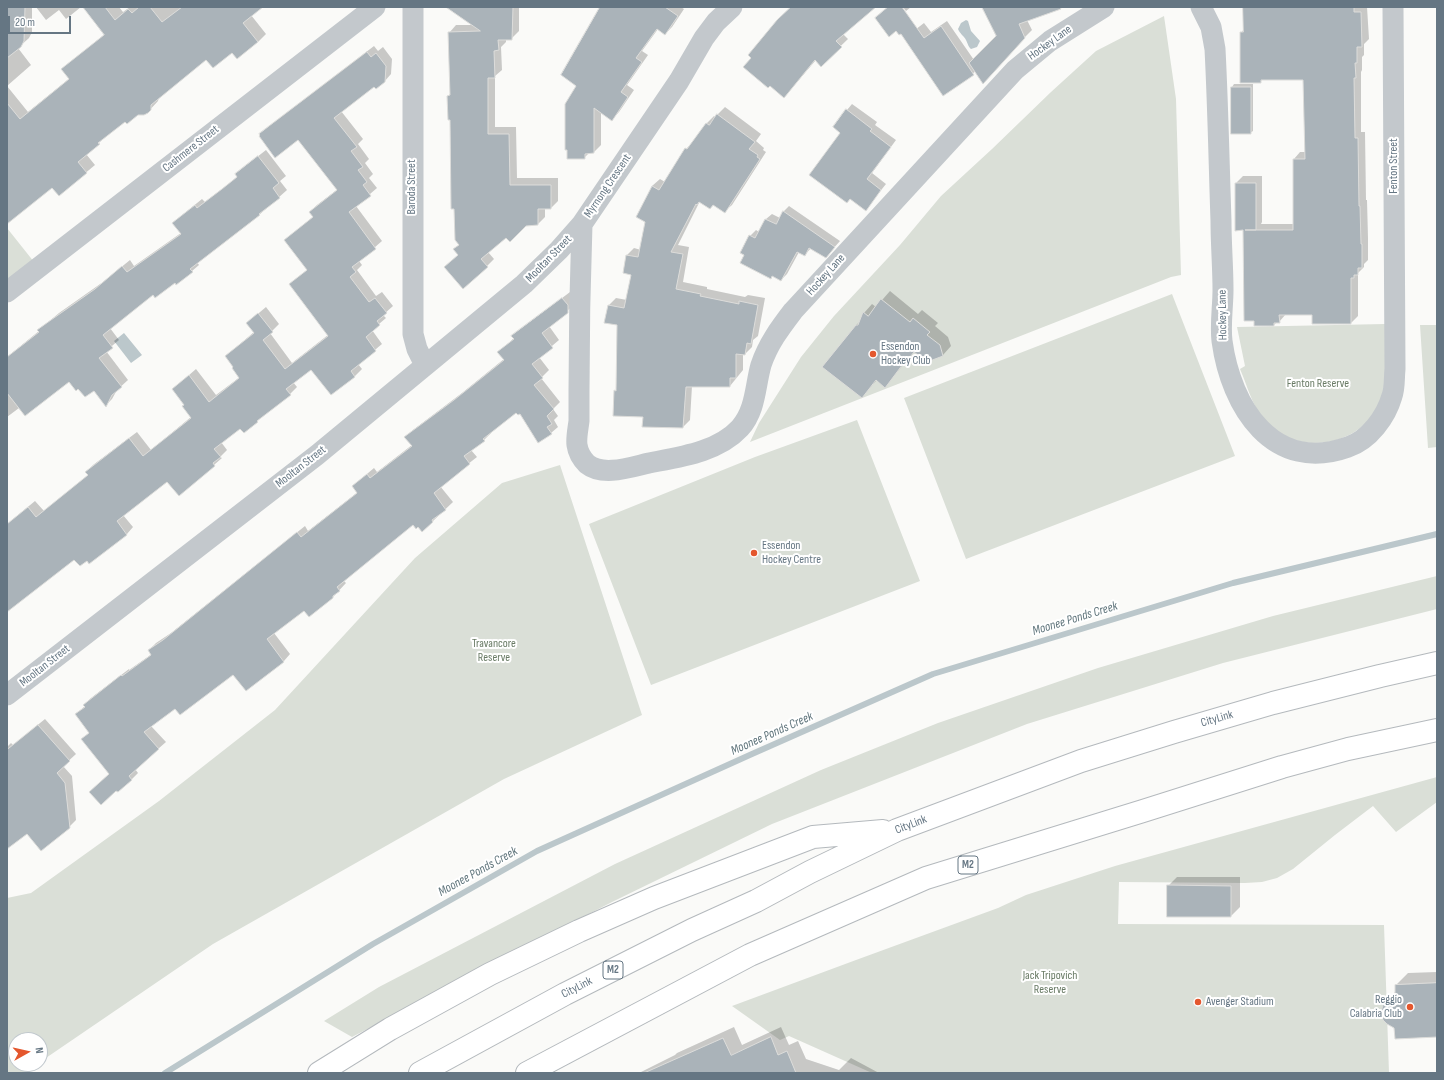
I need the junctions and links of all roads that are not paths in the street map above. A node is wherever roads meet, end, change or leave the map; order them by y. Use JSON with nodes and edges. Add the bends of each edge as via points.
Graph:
{"nodes":[{"id":1,"x":375,"y":7,"type":"edge"},
{"id":2,"x":413,"y":7,"type":"edge"},
{"id":3,"x":732,"y":7,"type":"edge"},
{"id":4,"x":1104,"y":7,"type":"edge"},
{"id":5,"x":1201,"y":7,"type":"edge"},
{"id":6,"x":1393,"y":7,"type":"edge"},
{"id":7,"x":582,"y":224,"type":"junction"},
{"id":8,"x":7,"y":292,"type":"edge"},
{"id":9,"x":1394,"y":325,"type":"joint"},
{"id":10,"x":425,"y":365,"type":"junction"},
{"id":11,"x":579,"y":420,"type":"joint"},
{"id":12,"x":1437,"y":663,"type":"edge"},
{"id":13,"x":7,"y":695,"type":"edge"},
{"id":14,"x":1437,"y":730,"type":"edge"},
{"id":15,"x":897,"y":830,"type":"junction"},
{"id":16,"x":319,"y":1073,"type":"edge"},
{"id":17,"x":420,"y":1073,"type":"edge"},
{"id":18,"x":527,"y":1073,"type":"edge"}],
"edges":[{"from":1,"to":8,"type":"street","name":"Cashmere Street"},
{"from":2,"to":10,"type":"street","name":"Baroda Street","via":[[413,334]]},
{"from":3,"to":7,"type":"street","name":"Myrnong Crescent","via":[[704,38],[680,80]]},
{"from":4,"to":11,"type":"street","name":"Hockey Lane","via":[[1050,41],[1015,70],[793,311],[769,345],[748,417],[731,437],[697,452],[623,469],[603,470],[594,468],[580,455],[577,445]]},
{"from":5,"to":9,"type":"street","name":"Hockey Lane","via":[[1211,27],[1215,49],[1222,279],[1221,330],[1232,380],[1251,418],[1273,441],[1299,452],[1329,453],[1352,446],[1376,426],[1393,396]]},
{"from":6,"to":9,"type":"street","name":"Fenton Street"},
{"from":7,"to":10,"type":"street","name":"Mooltan Street","via":[[524,284]]},
{"from":7,"to":11,"type":"street","name":"Myrnong Crescent"},
{"from":10,"to":13,"type":"street","name":"Mooltan Street","via":[[317,455]]},
{"from":12,"to":15,"type":"highway","name":"CityLink","number":"M2","via":[[1273,703],[1080,761]]},
{"from":14,"to":18,"type":"highway","number":"M2","via":[[1348,749],[1282,767],[926,878],[750,955]]},
{"from":15,"to":16,"type":"highway","via":[[813,837],[654,898],[490,974],[390,1029]]},
{"from":15,"to":17,"type":"highway","name":"CityLink","number":"M2","via":[[565,994]]}]}
